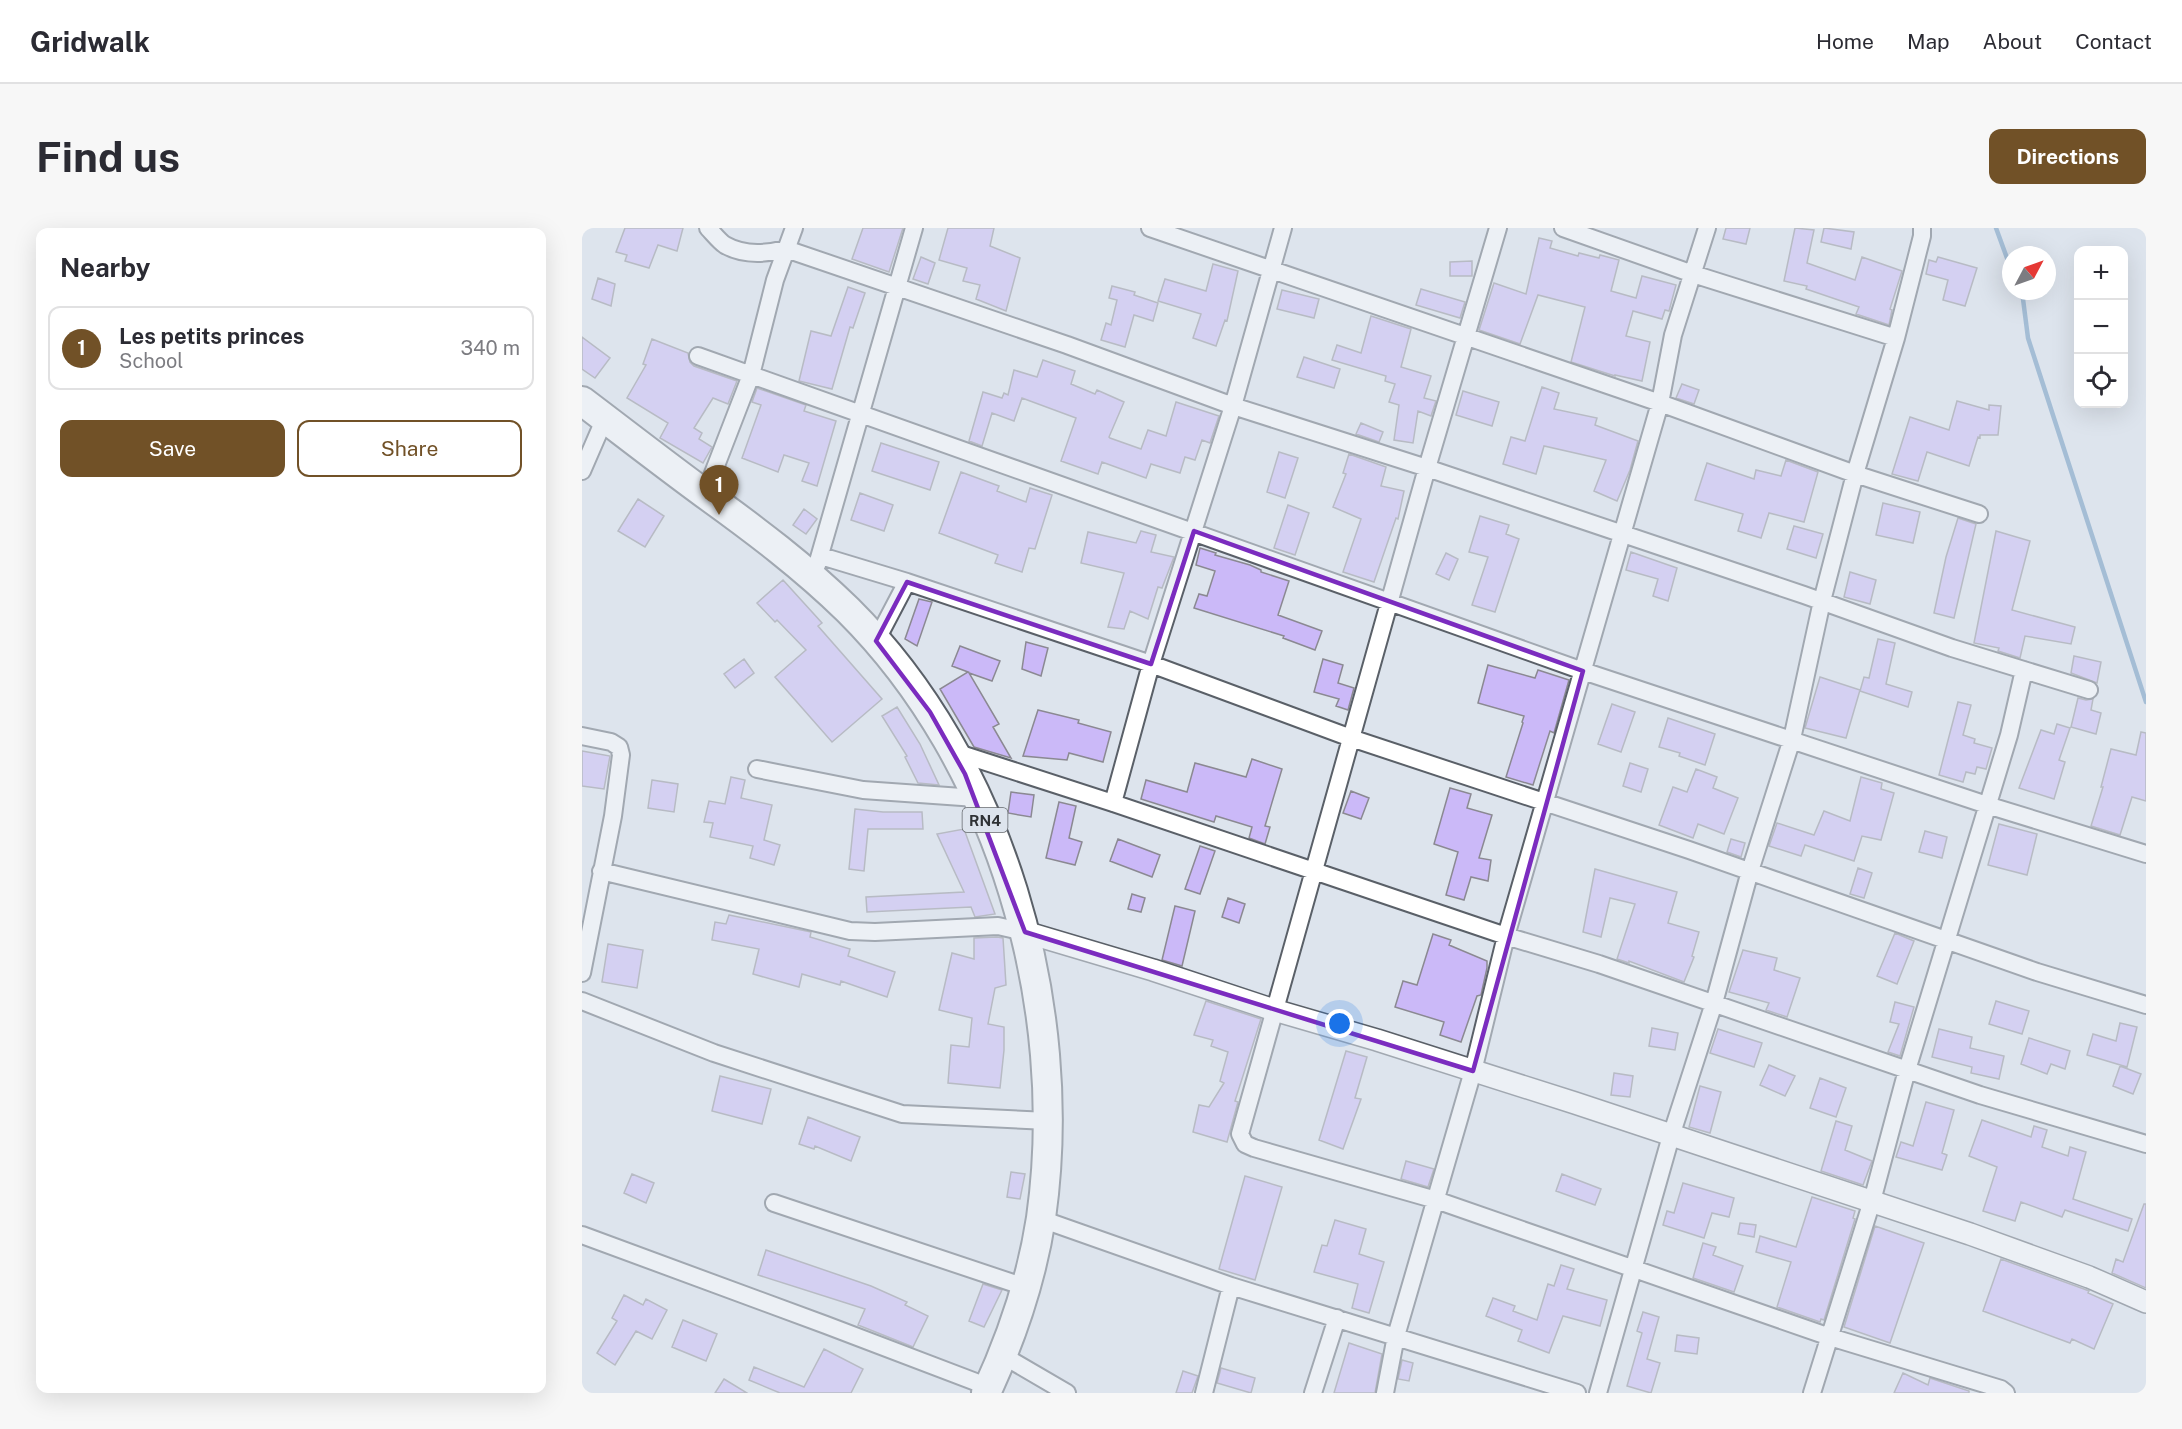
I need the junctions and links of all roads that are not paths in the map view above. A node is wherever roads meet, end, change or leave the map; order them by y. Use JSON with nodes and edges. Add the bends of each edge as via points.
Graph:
{"nodes":[{"id":1,"x":708,"y":228,"type":"edge"},
{"id":2,"x":794,"y":228,"type":"edge"},
{"id":3,"x":914,"y":228,"type":"edge"},
{"id":4,"x":1150,"y":228,"type":"edge"},
{"id":5,"x":1283,"y":228,"type":"edge"},
{"id":6,"x":1498,"y":228,"type":"edge"},
{"id":7,"x":1563,"y":228,"type":"edge"},
{"id":8,"x":1707,"y":228,"type":"edge"},
{"id":9,"x":1922,"y":228,"type":"edge"},
{"id":10,"x":786,"y":249,"type":"junction"},
{"id":11,"x":1272,"y":271,"type":"junction"},
{"id":12,"x":1693,"y":274,"type":"junction"},
{"id":13,"x":896,"y":286,"type":"junction"},
{"id":14,"x":1466,"y":337,"type":"junction"},
{"id":15,"x":1896,"y":338,"type":"junction"},
{"id":16,"x":698,"y":356,"type":"dead end"},
{"id":17,"x":751,"y":375,"type":"junction"},
{"id":18,"x":582,"y":401,"type":"edge"},
{"id":19,"x":1660,"y":403,"type":"junction"},
{"id":20,"x":1233,"y":406,"type":"junction"},
{"id":21,"x":862,"y":414,"type":"junction"},
{"id":22,"x":605,"y":418,"type":"junction"},
{"id":23,"x":1426,"y":468,"type":"junction"},
{"id":24,"x":582,"y":471,"type":"edge"},
{"id":25,"x":1855,"y":474,"type":"junction"},
{"id":26,"x":705,"y":494,"type":"junction"},
{"id":27,"x":1980,"y":514,"type":"dead end"},
{"id":28,"x":1194,"y":531,"type":"junction"},
{"id":29,"x":1622,"y":534,"type":"junction"},
{"id":30,"x":817,"y":566,"type":"junction"},
{"id":31,"x":907,"y":582,"type":"junction"},
{"id":32,"x":1390,"y":601,"type":"junction"},
{"id":33,"x":1822,"y":601,"type":"junction"},
{"id":34,"x":876,"y":641,"type":"junction"},
{"id":35,"x":1151,"y":664,"type":"junction"},
{"id":36,"x":2024,"y":670,"type":"junction"},
{"id":37,"x":1583,"y":671,"type":"junction"},
{"id":38,"x":2089,"y":690,"type":"dead end"},
{"id":39,"x":582,"y":736,"type":"edge"},
{"id":40,"x":1351,"y":738,"type":"junction"},
{"id":41,"x":1792,"y":739,"type":"junction"},
{"id":42,"x":952,"y":752,"type":"junction"},
{"id":43,"x":757,"y":769,"type":"dead end"},
{"id":44,"x":976,"y":798,"type":"junction"},
{"id":45,"x":1545,"y":802,"type":"junction"},
{"id":46,"x":1113,"y":803,"type":"junction"},
{"id":47,"x":1986,"y":805,"type":"junction"},
{"id":48,"x":2146,"y":854,"type":"edge"},
{"id":49,"x":602,"y":871,"type":"junction"},
{"id":50,"x":1750,"y":871,"type":"junction"},
{"id":51,"x":1312,"y":872,"type":"junction"},
{"id":52,"x":1025,"y":932,"type":"junction"},
{"id":53,"x":1506,"y":936,"type":"junction"},
{"id":54,"x":1947,"y":940,"type":"junction"},
{"id":55,"x":582,"y":973,"type":"edge"},
{"id":56,"x":582,"y":1001,"type":"edge"},
{"id":57,"x":1714,"y":1003,"type":"junction"},
{"id":58,"x":2146,"y":1005,"type":"edge"},
{"id":59,"x":1274,"y":1010,"type":"junction"},
{"id":60,"x":1907,"y":1070,"type":"junction"},
{"id":61,"x":1473,"y":1071,"type":"junction"},
{"id":62,"x":1048,"y":1121,"type":"junction"},
{"id":63,"x":1671,"y":1136,"type":"junction"},
{"id":64,"x":2146,"y":1144,"type":"edge"},
{"id":65,"x":1436,"y":1200,"type":"junction"},
{"id":66,"x":1872,"y":1202,"type":"junction"},
{"id":67,"x":774,"y":1203,"type":"dead end"},
{"id":68,"x":1041,"y":1219,"type":"junction"},
{"id":69,"x":582,"y":1235,"type":"edge"},
{"id":70,"x":1633,"y":1268,"type":"junction"},
{"id":71,"x":1231,"y":1286,"type":"junction"},
{"id":72,"x":1025,"y":1287,"type":"junction"},
{"id":73,"x":2146,"y":1302,"type":"edge"},
{"id":74,"x":1337,"y":1318,"type":"junction"},
{"id":75,"x":1396,"y":1336,"type":"junction"},
{"id":76,"x":1830,"y":1337,"type":"junction"},
{"id":77,"x":1002,"y":1355,"type":"junction"},
{"id":78,"x":987,"y":1390,"type":"edge"},
{"id":79,"x":1066,"y":1393,"type":"edge"},
{"id":80,"x":1204,"y":1393,"type":"edge"},
{"id":81,"x":1313,"y":1393,"type":"edge"},
{"id":82,"x":1385,"y":1393,"type":"edge"},
{"id":83,"x":1577,"y":1393,"type":"edge"},
{"id":84,"x":1598,"y":1393,"type":"edge"},
{"id":85,"x":1812,"y":1393,"type":"edge"},
{"id":86,"x":2006,"y":1393,"type":"edge"}],
"edges":[{"from":1,"to":10,"type":"street","via":[[724,244],[754,254]]},
{"from":2,"to":10,"type":"street"},
{"from":3,"to":13,"type":"street"},
{"from":4,"to":11,"type":"street"},
{"from":5,"to":11,"type":"street"},
{"from":6,"to":14,"type":"street"},
{"from":7,"to":12,"type":"street"},
{"from":8,"to":12,"type":"street"},
{"from":9,"to":15,"type":"street"},
{"from":10,"to":13,"type":"street"},
{"from":10,"to":17,"type":"street"},
{"from":11,"to":14,"type":"street"},
{"from":11,"to":20,"type":"street"},
{"from":12,"to":15,"type":"street"},
{"from":12,"to":19,"type":"street","via":[[1673,335]]},
{"from":13,"to":20,"type":"street"},
{"from":13,"to":21,"type":"street"},
{"from":14,"to":19,"type":"street"},
{"from":14,"to":23,"type":"street"},
{"from":15,"to":25,"type":"street"},
{"from":16,"to":17,"type":"street"},
{"from":17,"to":21,"type":"street"},
{"from":17,"to":26,"type":"street"},
{"from":18,"to":22,"type":"highway","number":"RN4"},
{"from":19,"to":25,"type":"street"},
{"from":19,"to":29,"type":"street"},
{"from":20,"to":23,"type":"street"},
{"from":20,"to":28,"type":"street"},
{"from":21,"to":28,"type":"street"},
{"from":21,"to":30,"type":"street"},
{"from":22,"to":24,"type":"street"},
{"from":22,"to":26,"type":"highway","number":"RN4"},
{"from":23,"to":29,"type":"street"},
{"from":23,"to":32,"type":"street"},
{"from":25,"to":27,"type":"street"},
{"from":25,"to":33,"type":"street"},
{"from":26,"to":30,"type":"highway","number":"RN4"},
{"from":28,"to":32,"type":"street"},
{"from":28,"to":35,"type":"street"},
{"from":29,"to":33,"type":"street"},
{"from":29,"to":37,"type":"street"},
{"from":30,"to":31,"type":"street"},
{"from":30,"to":34,"type":"highway","number":"RN4"},
{"from":31,"to":34,"type":"street"},
{"from":31,"to":35,"type":"street"},
{"from":32,"to":37,"type":"street"},
{"from":32,"to":40,"type":"street"},
{"from":33,"to":36,"type":"street"},
{"from":33,"to":41,"type":"street"},
{"from":34,"to":42,"type":"highway","number":"RN4","via":[[930,712]]},
{"from":35,"to":40,"type":"street"},
{"from":35,"to":46,"type":"street"},
{"from":36,"to":38,"type":"street"},
{"from":36,"to":47,"type":"street","via":[[2009,735]]},
{"from":37,"to":41,"type":"street"},
{"from":37,"to":45,"type":"street"},
{"from":39,"to":49,"type":"street","via":[[611,742],[619,747],[621,755]]},
{"from":40,"to":45,"type":"street"},
{"from":40,"to":51,"type":"street"},
{"from":41,"to":47,"type":"street"},
{"from":41,"to":50,"type":"street"},
{"from":42,"to":44,"type":"highway","number":"RN4"},
{"from":42,"to":46,"type":"street"},
{"from":43,"to":44,"type":"street","via":[[863,790]]},
{"from":44,"to":52,"type":"highway","number":"RN4"},
{"from":45,"to":50,"type":"street"},
{"from":45,"to":53,"type":"street"},
{"from":46,"to":51,"type":"street"},
{"from":47,"to":48,"type":"street"},
{"from":47,"to":54,"type":"street"},
{"from":49,"to":52,"type":"street","via":[[850,931],[998,926]]},
{"from":49,"to":55,"type":"street"},
{"from":50,"to":54,"type":"street"},
{"from":50,"to":57,"type":"street"},
{"from":51,"to":53,"type":"street"},
{"from":51,"to":59,"type":"street"},
{"from":52,"to":59,"type":"street"},
{"from":52,"to":62,"type":"highway","number":"RN4","via":[[1043,1021]]},
{"from":53,"to":57,"type":"street"},
{"from":53,"to":61,"type":"street"},
{"from":54,"to":58,"type":"street"},
{"from":54,"to":60,"type":"street"},
{"from":56,"to":62,"type":"street","via":[[714,1053],[902,1114]]},
{"from":57,"to":60,"type":"street"},
{"from":57,"to":63,"type":"street"},
{"from":59,"to":61,"type":"street"},
{"from":59,"to":65,"type":"street","via":[[1240,1134],[1245,1144]]},
{"from":60,"to":64,"type":"street"},
{"from":60,"to":66,"type":"street"},
{"from":61,"to":63,"type":"street"},
{"from":61,"to":65,"type":"street"},
{"from":62,"to":68,"type":"highway","number":"RN4"},
{"from":63,"to":66,"type":"street"},
{"from":63,"to":70,"type":"street"},
{"from":65,"to":70,"type":"street"},
{"from":65,"to":75,"type":"street"},
{"from":66,"to":73,"type":"street","via":[[2022,1252]]},
{"from":66,"to":76,"type":"street"},
{"from":67,"to":72,"type":"street"},
{"from":68,"to":71,"type":"street"},
{"from":68,"to":72,"type":"highway","number":"RN4"},
{"from":69,"to":78,"type":"street","via":[[826,1325]]},
{"from":70,"to":76,"type":"street"},
{"from":70,"to":84,"type":"street"},
{"from":71,"to":74,"type":"street"},
{"from":71,"to":80,"type":"street"},
{"from":72,"to":77,"type":"highway","number":"RN4"},
{"from":74,"to":75,"type":"street"},
{"from":74,"to":81,"type":"street"},
{"from":75,"to":82,"type":"street"},
{"from":75,"to":83,"type":"street"},
{"from":76,"to":85,"type":"street"},
{"from":76,"to":86,"type":"street"},
{"from":77,"to":78,"type":"highway","number":"RN4"},
{"from":77,"to":79,"type":"street"}]}
